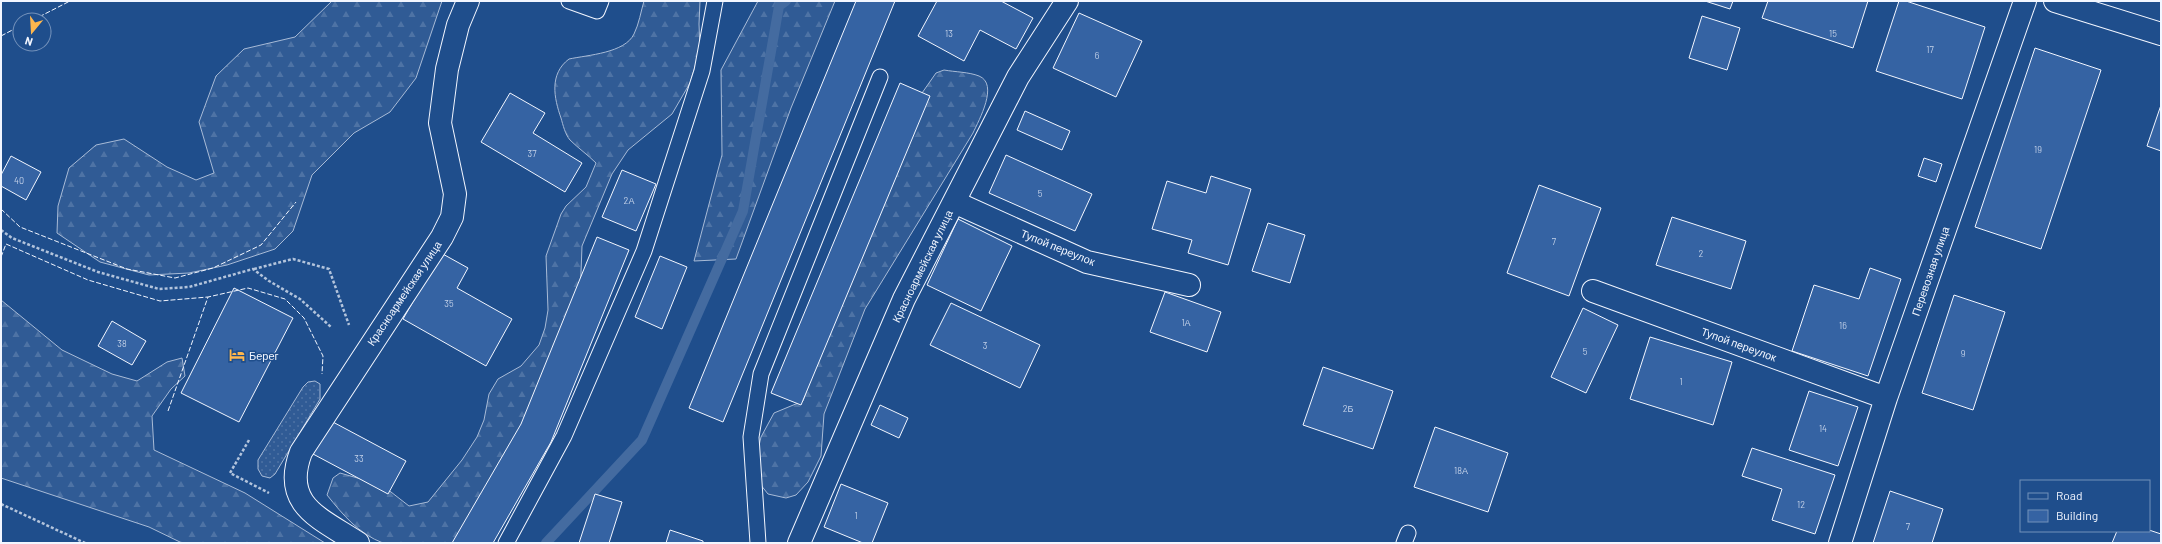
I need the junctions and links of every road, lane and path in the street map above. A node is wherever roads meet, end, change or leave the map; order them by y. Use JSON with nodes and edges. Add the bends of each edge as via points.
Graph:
{"nodes":[{"id":1,"x":468,"y":1,"type":"edge"},
{"id":2,"x":569,"y":1,"type":"edge"},
{"id":3,"x":601,"y":1,"type":"edge"},
{"id":4,"x":715,"y":1,"type":"edge"},
{"id":5,"x":1067,"y":1,"type":"edge"},
{"id":6,"x":2025,"y":1,"type":"edge"},
{"id":7,"x":2055,"y":1,"type":"edge"},
{"id":8,"x":2161,"y":34,"type":"edge"},
{"id":9,"x":880,"y":77,"type":"dead end"},
{"id":10,"x":954,"y":202,"type":"junction"},
{"id":11,"x":1,"y":230,"type":"edge"},
{"id":12,"x":253,"y":269,"type":"junction"},
{"id":13,"x":1189,"y":285,"type":"dead end"},
{"id":14,"x":1593,"y":291,"type":"dead end"},
{"id":15,"x":331,"y":327,"type":"dead end"},
{"id":16,"x":350,"y":330,"type":"dead end"},
{"id":17,"x":1886,"y":398,"type":"junction"},
{"id":18,"x":249,"y":440,"type":"dead end"},
{"id":19,"x":257,"y":488,"type":"dead end"},
{"id":20,"x":1,"y":504,"type":"edge"},
{"id":21,"x":85,"y":543,"type":"edge"},
{"id":22,"x":358,"y":543,"type":"edge"},
{"id":23,"x":506,"y":543,"type":"edge"},
{"id":24,"x":758,"y":543,"type":"edge"},
{"id":25,"x":799,"y":543,"type":"edge"},
{"id":26,"x":1840,"y":543,"type":"edge"}],
"edges":[{"from":1,"to":22,"type":"street","name":"Красноармейская улица","via":[[458,25],[446,69],[440,123],[455,194],[452,217],[442,237],[301,452],[295,468],[296,489],[306,507]]},
{"from":2,"to":3,"type":"lane","via":[[597,11]]},
{"from":4,"to":23,"type":"lane","via":[[702,71],[644,251],[564,436]]},
{"from":5,"to":10,"type":"street","name":"Красноармейская улица","via":[[1018,77]]},
{"from":6,"to":17,"type":"street","name":"Перевозная улица"},
{"from":7,"to":8,"type":"street"},
{"from":9,"to":24,"type":"lane","via":[[760,374],[751,438]]},
{"from":10,"to":13,"type":"street","name":"Тупой переулок","via":[[1087,262]]},
{"from":10,"to":25,"type":"street","name":"Красноармейская улица","via":[[904,299]]},
{"from":11,"to":12,"type":"path","via":[[12,238],[98,272],[159,289],[190,287]]},
{"from":12,"to":15,"type":"path","via":[[300,299]]},
{"from":12,"to":16,"type":"path","via":[[292,259],[329,269]]},
{"from":14,"to":17,"type":"street","name":"Тупой переулок"},
{"from":17,"to":26,"type":"street","name":"Перевозная улица"},
{"from":18,"to":19,"type":"path","via":[[230,473]]},
{"from":20,"to":21,"type":"path"}]}
